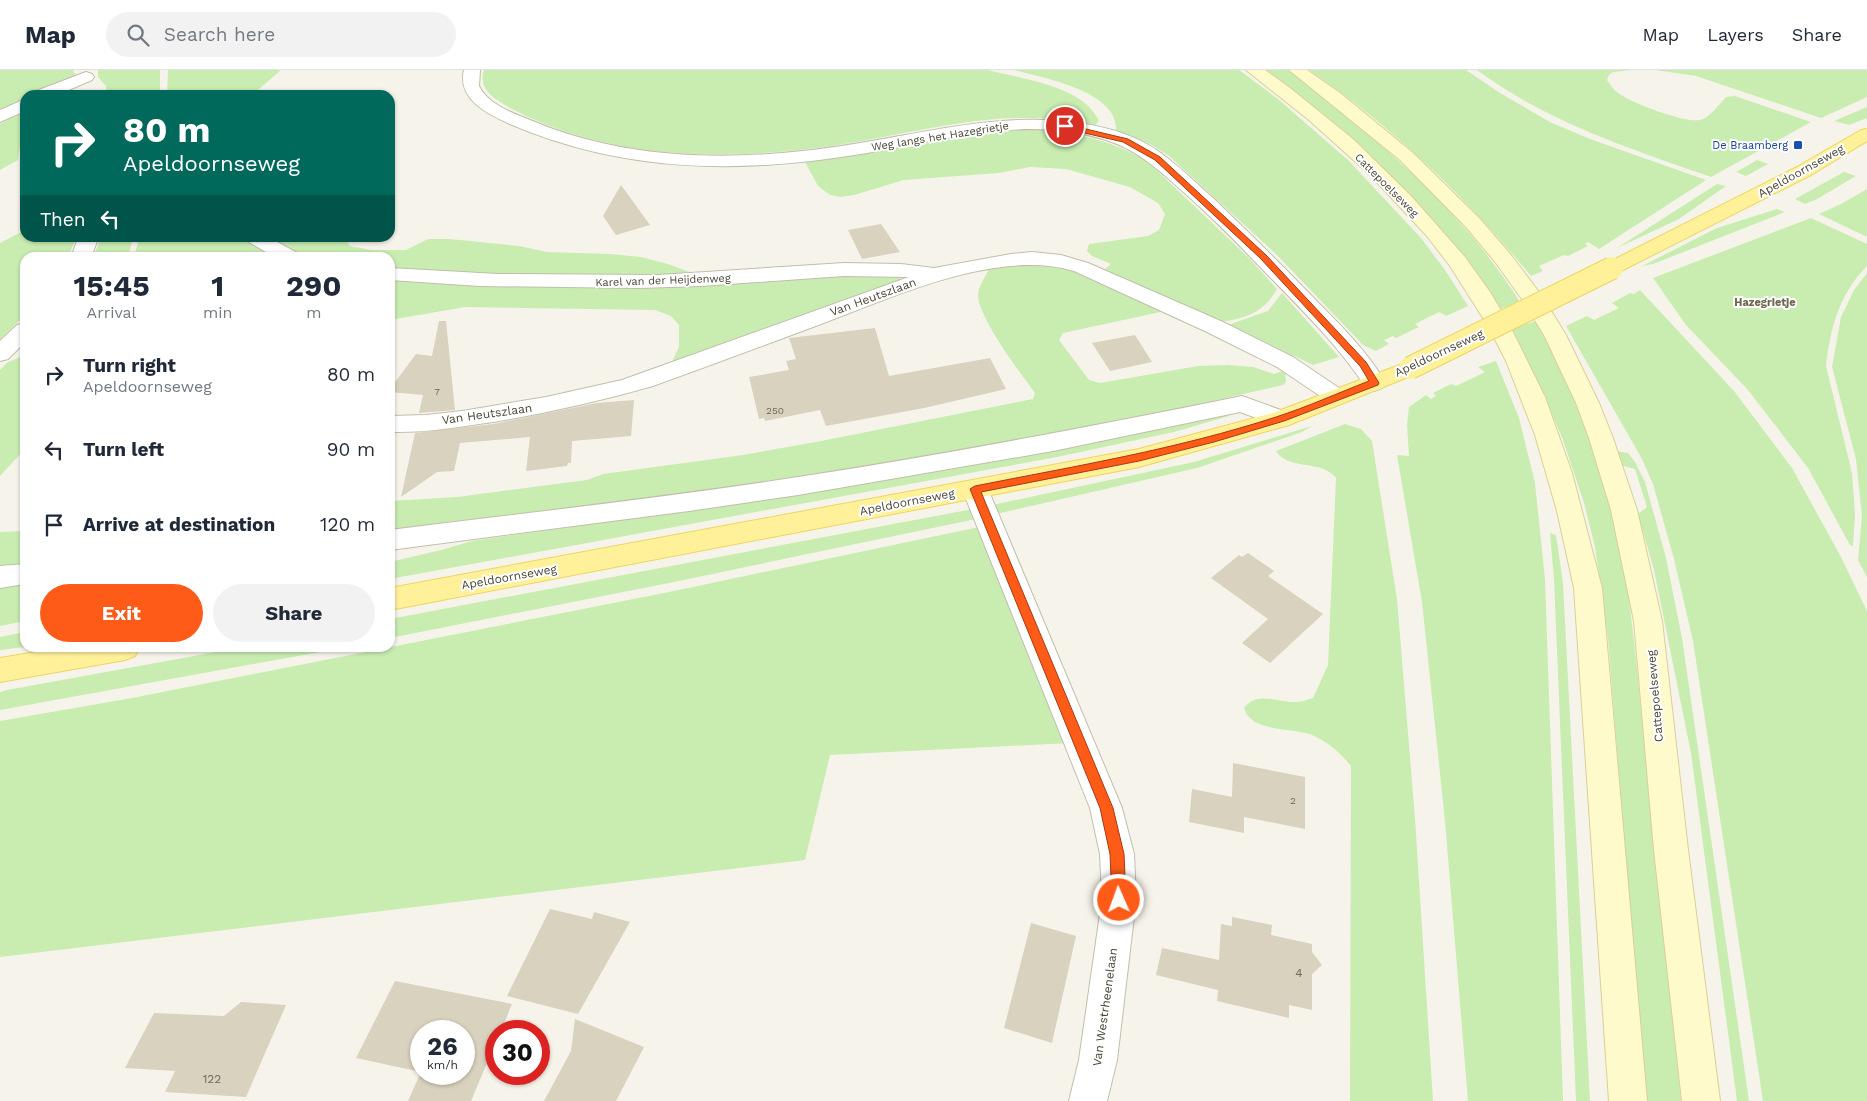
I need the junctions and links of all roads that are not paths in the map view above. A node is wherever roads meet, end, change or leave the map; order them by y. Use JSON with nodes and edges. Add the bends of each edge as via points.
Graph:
{"nodes":[{"id":1,"x":472,"y":70,"type":"edge"},
{"id":2,"x":1254,"y":70,"type":"edge"},
{"id":3,"x":1297,"y":70,"type":"edge"},
{"id":4,"x":90,"y":79,"type":"edge"},
{"id":5,"x":57,"y":90,"type":"edge"},
{"id":6,"x":20,"y":107,"type":"edge"},
{"id":7,"x":0,"y":118,"type":"edge"},
{"id":8,"x":1867,"y":134,"type":"edge"},
{"id":9,"x":263,"y":242,"type":"edge"},
{"id":10,"x":281,"y":252,"type":"edge"},
{"id":11,"x":395,"y":274,"type":"edge"},
{"id":12,"x":937,"y":274,"type":"junction"},
{"id":13,"x":1538,"y":310,"type":"junction"},
{"id":14,"x":1496,"y":322,"type":"junction"},
{"id":15,"x":1374,"y":383,"type":"junction"},
{"id":16,"x":1337,"y":397,"type":"junction"},
{"id":17,"x":1281,"y":419,"type":"junction"},
{"id":18,"x":395,"y":424,"type":"edge"},
{"id":19,"x":975,"y":489,"type":"junction"},
{"id":20,"x":395,"y":539,"type":"edge"},
{"id":21,"x":20,"y":575,"type":"edge"},
{"id":22,"x":0,"y":577,"type":"edge"},
{"id":23,"x":395,"y":598,"type":"edge"},
{"id":24,"x":101,"y":652,"type":"edge"},
{"id":25,"x":0,"y":670,"type":"edge"},
{"id":26,"x":1088,"y":1101,"type":"edge"},
{"id":27,"x":1628,"y":1101,"type":"edge"},
{"id":28,"x":1701,"y":1101,"type":"edge"}],
"edges":[{"from":1,"to":15,"type":"street","name":"Weg langs het Hazegrietje","via":[[469,77],[472,92],[495,110],[565,141],[647,157],[710,162],[796,157],[984,127],[1032,124],[1083,129],[1125,140],[1158,159],[1263,256],[1363,364]]},
{"from":2,"to":14,"type":"street","name":"Cattepoelseweg","via":[[1315,116],[1395,191],[1450,251]]},
{"from":3,"to":13,"type":"street","name":"Cattepoelseweg","via":[[1376,131],[1467,217],[1503,259]]},
{"from":4,"to":5,"type":"street"},
{"from":6,"to":7,"type":"street"},
{"from":8,"to":15,"type":"main road","name":"Apeldoornseweg","bridge":true,"via":[[1804,171],[1612,268]]},
{"from":9,"to":10,"type":"street"},
{"from":11,"to":12,"type":"street","name":"Karel van der Heijdenweg","via":[[443,279],[580,282],[698,280],[856,270]]},
{"from":12,"to":16,"type":"street","name":"Van Heutszlaan","via":[[1032,258],[1068,263],[1215,327],[1285,362]]},
{"from":12,"to":18,"type":"street","name":"Van Heutszlaan","via":[[645,381],[595,396],[460,419]]},
{"from":13,"to":14,"type":"street"},
{"from":13,"to":28,"type":"street","name":"Cattepoelseweg","via":[[1581,386],[1618,486],[1634,552],[1648,623]]},
{"from":14,"to":27,"type":"street","name":"Cattepoelseweg","via":[[1544,428],[1577,535],[1588,588]]},
{"from":15,"to":16,"type":"main road","name":"Apeldoornseweg"},
{"from":16,"to":17,"type":"main road","name":"Apeldoornseweg"},
{"from":17,"to":19,"type":"main road","name":"Apeldoornseweg","via":[[1139,458]]},
{"from":17,"to":20,"type":"street","via":[[1242,404],[1053,443],[798,486]]},
{"from":19,"to":23,"type":"main road","name":"Apeldoornseweg"},
{"from":19,"to":26,"type":"street","name":"Van Westrheenelaan","via":[[1106,808],[1117,854],[1119,900],[1098,1060]]},
{"from":21,"to":22,"type":"street"},
{"from":24,"to":25,"type":"main road"}]}
